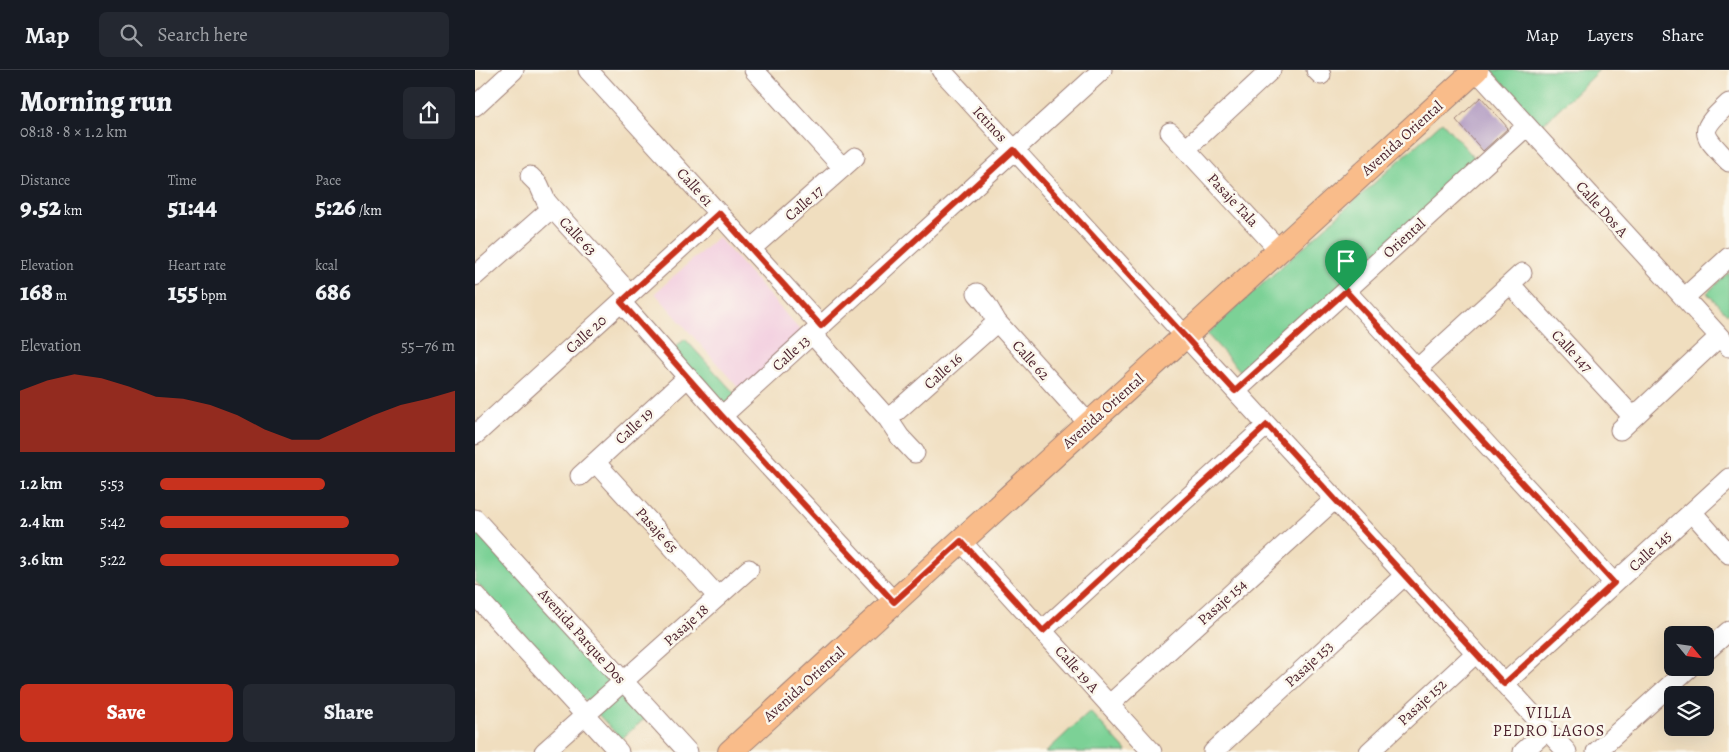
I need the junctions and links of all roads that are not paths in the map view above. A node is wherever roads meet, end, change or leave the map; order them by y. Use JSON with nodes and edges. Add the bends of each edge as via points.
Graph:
{"nodes":[{"id":1,"x":514,"y":70,"type":"edge"},
{"id":2,"x":588,"y":70,"type":"edge"},
{"id":3,"x":754,"y":70,"type":"edge"},
{"id":4,"x":941,"y":70,"type":"edge"},
{"id":5,"x":1102,"y":70,"type":"edge"},
{"id":6,"x":1271,"y":70,"type":"edge"},
{"id":7,"x":1476,"y":70,"type":"edge"},
{"id":8,"x":1729,"y":103,"type":"edge"},
{"id":9,"x":475,"y":106,"type":"edge"},
{"id":10,"x":1527,"y":126,"type":"junction"},
{"id":11,"x":1170,"y":132,"type":"dead end"},
{"id":12,"x":1186,"y":149,"type":"junction"},
{"id":13,"x":1014,"y":150,"type":"junction"},
{"id":14,"x":1729,"y":162,"type":"edge"},
{"id":15,"x":530,"y":176,"type":"dead end"},
{"id":16,"x":552,"y":208,"type":"junction"},
{"id":17,"x":719,"y":213,"type":"junction"},
{"id":18,"x":751,"y":249,"type":"junction"},
{"id":19,"x":1279,"y":250,"type":"junction"},
{"id":20,"x":1729,"y":257,"type":"edge"},
{"id":21,"x":475,"y":276,"type":"edge"},
{"id":22,"x":1346,"y":291,"type":"junction"},
{"id":23,"x":977,"y":294,"type":"dead end"},
{"id":24,"x":626,"y":298,"type":"junction"},
{"id":25,"x":1684,"y":298,"type":"junction"},
{"id":26,"x":997,"y":322,"type":"junction"},
{"id":27,"x":816,"y":330,"type":"junction"},
{"id":28,"x":1185,"y":336,"type":"junction"},
{"id":29,"x":1724,"y":342,"type":"edge"},
{"id":30,"x":1417,"y":369,"type":"junction"},
{"id":31,"x":688,"y":377,"type":"junction"},
{"id":32,"x":1235,"y":391,"type":"junction"},
{"id":33,"x":722,"y":416,"type":"junction"},
{"id":34,"x":888,"y":419,"type":"junction"},
{"id":35,"x":1089,"y":424,"type":"junction"},
{"id":36,"x":1267,"y":425,"type":"junction"},
{"id":37,"x":475,"y":435,"type":"edge"},
{"id":38,"x":915,"y":453,"type":"dead end"},
{"id":39,"x":595,"y":462,"type":"junction"},
{"id":40,"x":580,"y":476,"type":"dead end"},
{"id":41,"x":1729,"y":478,"type":"edge"},
{"id":42,"x":1335,"y":499,"type":"junction"},
{"id":43,"x":1692,"y":512,"type":"junction"},
{"id":44,"x":475,"y":519,"type":"edge"},
{"id":45,"x":961,"y":541,"type":"junction"},
{"id":46,"x":1729,"y":554,"type":"edge"},
{"id":47,"x":749,"y":569,"type":"dead end"},
{"id":48,"x":1405,"y":575,"type":"junction"},
{"id":49,"x":1614,"y":583,"type":"junction"},
{"id":50,"x":475,"y":595,"type":"edge"},
{"id":51,"x":718,"y":597,"type":"junction"},
{"id":52,"x":894,"y":602,"type":"junction"},
{"id":53,"x":1729,"y":630,"type":"edge"},
{"id":54,"x":1043,"y":631,"type":"junction"},
{"id":55,"x":1714,"y":644,"type":"edge"},
{"id":56,"x":1476,"y":653,"type":"junction"},
{"id":57,"x":1680,"y":676,"type":"edge"},
{"id":58,"x":623,"y":681,"type":"junction"},
{"id":59,"x":1504,"y":684,"type":"junction"},
{"id":60,"x":1109,"y":705,"type":"junction"},
{"id":61,"x":584,"y":715,"type":"junction"},
{"id":62,"x":1547,"y":730,"type":"junction"},
{"id":63,"x":544,"y":752,"type":"edge"},
{"id":64,"x":619,"y":752,"type":"edge"},
{"id":65,"x":688,"y":752,"type":"edge"},
{"id":66,"x":730,"y":752,"type":"edge"},
{"id":67,"x":1152,"y":752,"type":"edge"},
{"id":68,"x":1213,"y":752,"type":"edge"},
{"id":69,"x":1369,"y":752,"type":"edge"},
{"id":70,"x":1523,"y":752,"type":"edge"},
{"id":71,"x":1567,"y":752,"type":"edge"},
{"id":72,"x":1596,"y":752,"type":"edge"}],
"edges":[{"from":1,"to":9,"type":"street"},
{"from":2,"to":17,"type":"street","name":"Calle 61"},
{"from":3,"to":18,"type":"street","name":"Calle 17","via":[[849,163]]},
{"from":4,"to":13,"type":"street","name":"Ictinos"},
{"from":5,"to":13,"type":"street","name":"Calle 13"},
{"from":6,"to":12,"type":"street"},
{"from":7,"to":10,"type":"street","name":"Calle Dos A"},
{"from":7,"to":19,"type":"main road","name":"Avenida Oriental"},
{"from":8,"to":14,"type":"street","via":[[1710,121],[1706,130],[1708,140]]},
{"from":10,"to":22,"type":"street","name":"Oriental"},
{"from":10,"to":25,"type":"street","name":"Calle Dos A"},
{"from":11,"to":12,"type":"street","name":"Pasaje Tala"},
{"from":12,"to":19,"type":"street","name":"Pasaje Tala"},
{"from":13,"to":27,"type":"street","name":"Calle 13"},
{"from":13,"to":28,"type":"street","name":"Ictinos"},
{"from":15,"to":16,"type":"street","name":"Calle 63"},
{"from":16,"to":21,"type":"street"},
{"from":16,"to":24,"type":"street","name":"Calle 63"},
{"from":17,"to":18,"type":"street","name":"Calle 61"},
{"from":17,"to":24,"type":"street","name":"Calle 20"},
{"from":18,"to":27,"type":"street","name":"Calle 61"},
{"from":19,"to":28,"type":"main road","name":"Avenida Oriental"},
{"from":20,"to":25,"type":"street"},
{"from":22,"to":30,"type":"street"},
{"from":22,"to":32,"type":"street","name":"Oriental"},
{"from":23,"to":26,"type":"street","name":"Calle 62"},
{"from":24,"to":31,"type":"street","name":"Calle 63"},
{"from":24,"to":37,"type":"street","name":"Calle 20"},
{"from":25,"to":29,"type":"street","name":"Calle Dos A"},
{"from":26,"to":34,"type":"street","name":"Calle 16"},
{"from":26,"to":35,"type":"street","name":"Calle 62"},
{"from":27,"to":33,"type":"street","name":"Calle 13"},
{"from":27,"to":34,"type":"street","name":"Calle 61"},
{"from":28,"to":32,"type":"street","name":"Ictinos"},
{"from":28,"to":35,"type":"main road","name":"Avenida Oriental"},
{"from":29,"to":30,"type":"street","name":"Calle 147","via":[[1627,423],[1516,279]]},
{"from":30,"to":49,"type":"street"},
{"from":31,"to":33,"type":"street","name":"Calle 63"},
{"from":31,"to":39,"type":"street","name":"Calle 19"},
{"from":32,"to":36,"type":"street","name":"Ictinos"},
{"from":33,"to":52,"type":"street","name":"Calle 63"},
{"from":34,"to":38,"type":"street","name":"Calle 61"},
{"from":35,"to":45,"type":"main road","name":"Avenida Oriental"},
{"from":36,"to":42,"type":"street","name":"Ictinos"},
{"from":36,"to":54,"type":"street"},
{"from":39,"to":40,"type":"street","name":"Calle 19"},
{"from":39,"to":51,"type":"street","name":"Pasaje 65"},
{"from":41,"to":43,"type":"street","name":"Calle 145"},
{"from":42,"to":48,"type":"street","name":"Ictinos"},
{"from":42,"to":60,"type":"street","name":"Pasaje 154"},
{"from":43,"to":46,"type":"street"},
{"from":43,"to":49,"type":"street","name":"Calle 145"},
{"from":44,"to":58,"type":"street","name":"Avenida Parque Dos"},
{"from":45,"to":52,"type":"main road","name":"Avenida Oriental"},
{"from":45,"to":54,"type":"street","name":"Calle 19 A"},
{"from":47,"to":51,"type":"street","name":"Pasaje 18"},
{"from":48,"to":56,"type":"street","name":"Ictinos"},
{"from":48,"to":68,"type":"street","name":"Pasaje 153"},
{"from":49,"to":59,"type":"street","name":"Calle 145"},
{"from":50,"to":61,"type":"street"},
{"from":51,"to":58,"type":"street","name":"Pasaje 18"},
{"from":52,"to":66,"type":"main road","name":"Avenida Oriental"},
{"from":53,"to":55,"type":"street"},
{"from":54,"to":60,"type":"street","name":"Calle 19 A"},
{"from":56,"to":59,"type":"street","name":"Ictinos"},
{"from":56,"to":69,"type":"street","name":"Pasaje 152"},
{"from":57,"to":72,"type":"street"},
{"from":58,"to":61,"type":"street","name":"Pasaje 18"},
{"from":58,"to":65,"type":"street","name":"Avenida Parque Dos"},
{"from":59,"to":62,"type":"street","name":"Ictinos"},
{"from":60,"to":67,"type":"street","name":"Calle 19 A"},
{"from":61,"to":63,"type":"street","name":"Pasaje 18"},
{"from":61,"to":64,"type":"street"},
{"from":62,"to":70,"type":"street"},
{"from":62,"to":71,"type":"street","name":"Ictinos"}]}
